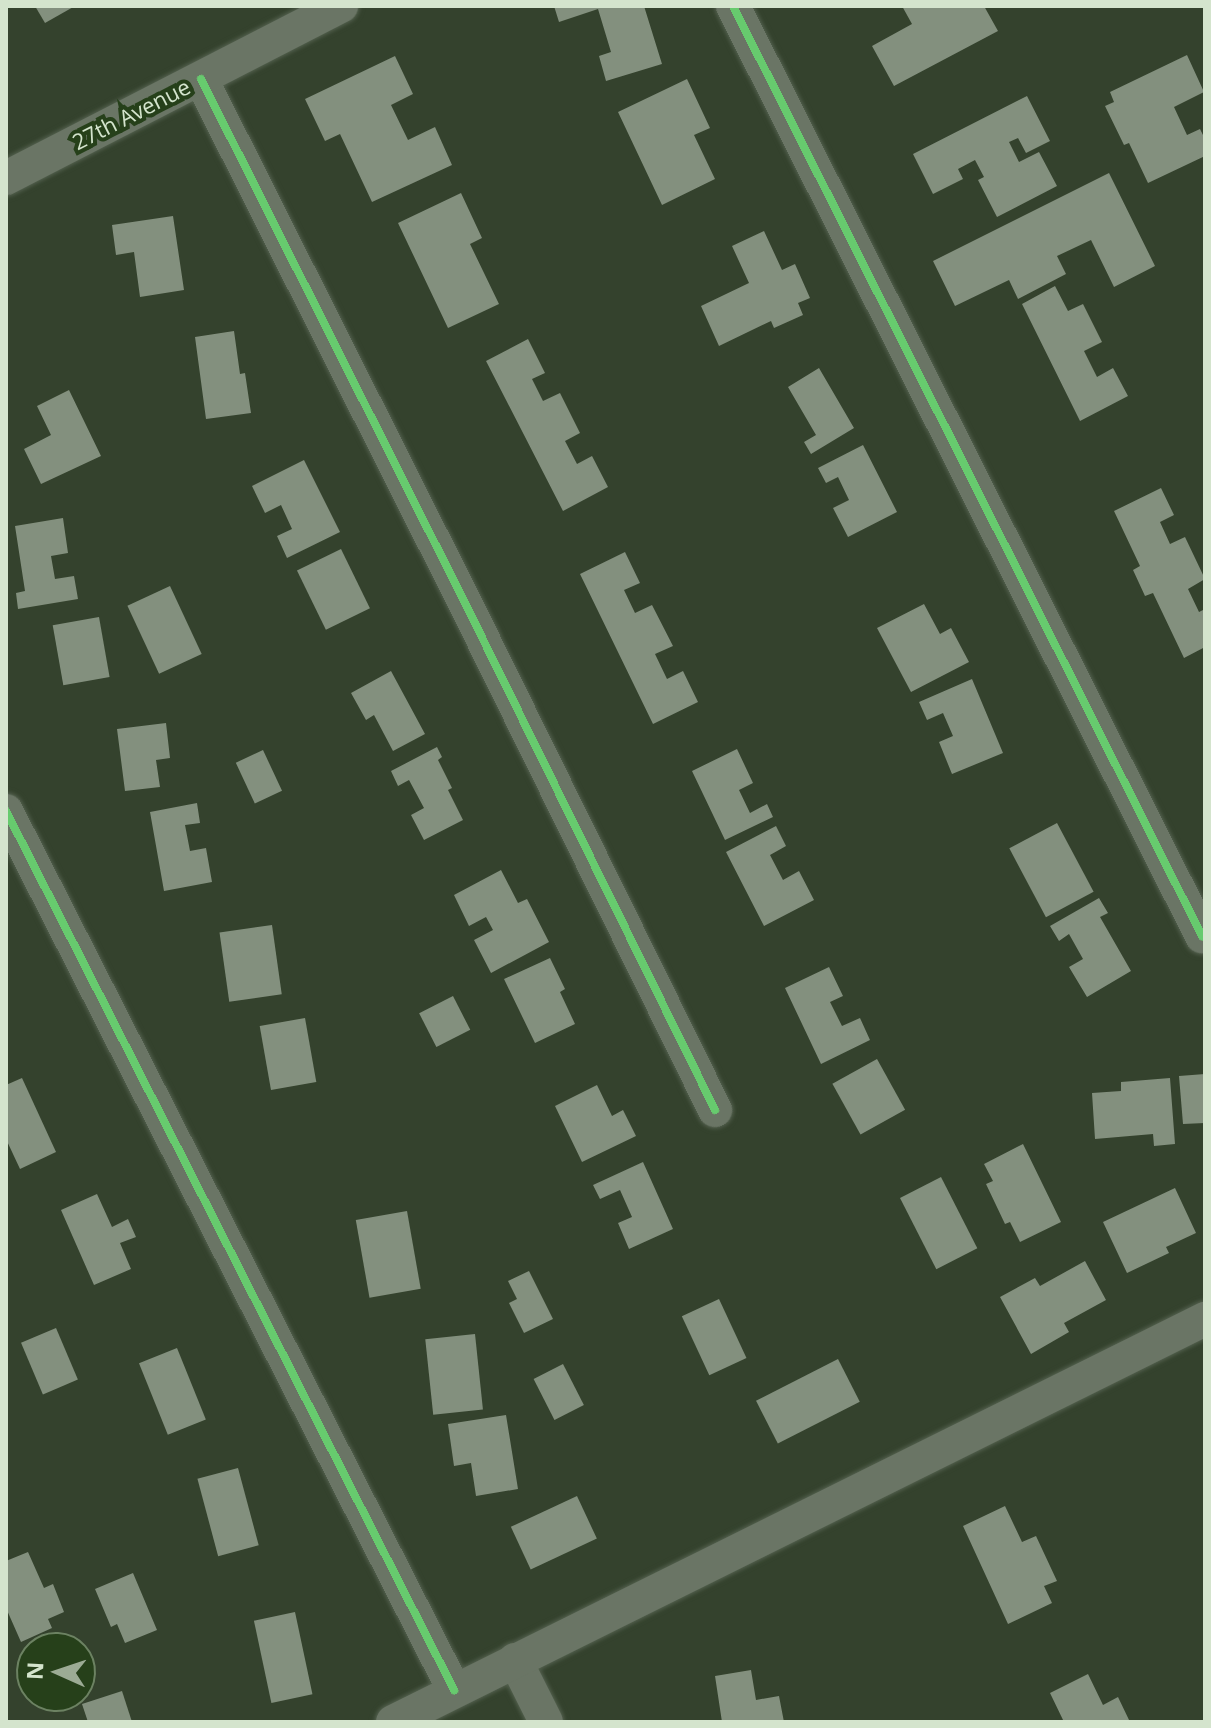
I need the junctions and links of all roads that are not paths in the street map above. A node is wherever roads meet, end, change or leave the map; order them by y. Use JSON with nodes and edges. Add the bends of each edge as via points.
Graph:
{"nodes":[{"id":1,"x":341,"y":6,"type":"edge"},
{"id":2,"x":733,"y":6,"type":"edge"},
{"id":3,"x":201,"y":79,"type":"junction"},
{"id":4,"x":6,"y":178,"type":"edge"},
{"id":5,"x":6,"y":811,"type":"edge"},
{"id":6,"x":1202,"y":936,"type":"dead end"},
{"id":7,"x":715,"y":1110,"type":"dead end"},
{"id":8,"x":1205,"y":1319,"type":"edge"},
{"id":9,"x":515,"y":1660,"type":"junction"},
{"id":10,"x":454,"y":1690,"type":"junction"},
{"id":11,"x":393,"y":1722,"type":"edge"},
{"id":12,"x":546,"y":1722,"type":"edge"}],
"edges":[{"from":1,"to":3,"type":"street","name":"27th Avenue"},
{"from":2,"to":6,"type":"street"},
{"from":3,"to":4,"type":"street","name":"27th Avenue"},
{"from":3,"to":7,"type":"street"},
{"from":5,"to":10,"type":"street"},
{"from":8,"to":9,"type":"street"},
{"from":9,"to":10,"type":"street"},
{"from":9,"to":12,"type":"street"},
{"from":10,"to":11,"type":"street"}]}
